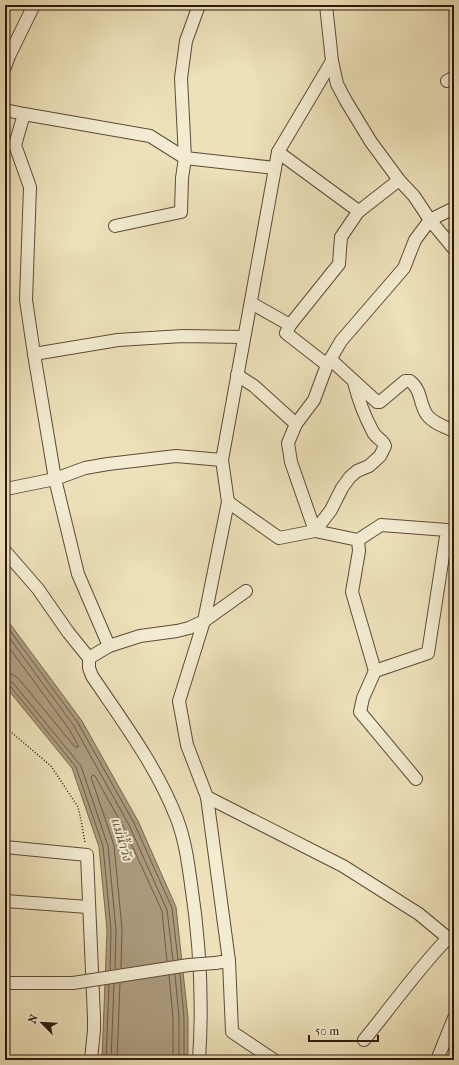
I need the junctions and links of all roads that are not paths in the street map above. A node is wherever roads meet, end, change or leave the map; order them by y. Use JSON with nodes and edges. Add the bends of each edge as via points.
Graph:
{"nodes":[{"id":1,"x":34,"y":5,"type":"edge"},
{"id":2,"x":326,"y":5,"type":"edge"},
{"id":3,"x":196,"y":6,"type":"edge"},
{"id":4,"x":332,"y":62,"type":"junction"},
{"id":5,"x":5,"y":67,"type":"edge"},
{"id":6,"x":5,"y":110,"type":"edge"},
{"id":7,"x":24,"y":114,"type":"junction"},
{"id":8,"x":278,"y":152,"type":"junction"},
{"id":9,"x":185,"y":158,"type":"junction"},
{"id":10,"x":275,"y":168,"type":"junction"},
{"id":11,"x":400,"y":180,"type":"junction"},
{"id":12,"x":454,"y":208,"type":"edge"},
{"id":13,"x":358,"y":212,"type":"junction"},
{"id":14,"x":430,"y":220,"type":"junction"},
{"id":15,"x":114,"y":226,"type":"dead end"},
{"id":16,"x":454,"y":249,"type":"edge"},
{"id":17,"x":250,"y":303,"type":"junction"},
{"id":18,"x":290,"y":325,"type":"junction"},
{"id":19,"x":243,"y":337,"type":"junction"},
{"id":20,"x":34,"y":354,"type":"junction"},
{"id":21,"x":328,"y":362,"type":"junction"},
{"id":22,"x":237,"y":375,"type":"junction"},
{"id":23,"x":354,"y":382,"type":"junction"},
{"id":24,"x":296,"y":424,"type":"junction"},
{"id":25,"x":454,"y":431,"type":"edge"},
{"id":26,"x":222,"y":460,"type":"junction"},
{"id":27,"x":55,"y":479,"type":"junction"},
{"id":28,"x":6,"y":489,"type":"dead end"},
{"id":29,"x":228,"y":502,"type":"junction"},
{"id":30,"x":315,"y":531,"type":"junction"},
{"id":31,"x":358,"y":540,"type":"junction"},
{"id":32,"x":5,"y":551,"type":"edge"},
{"id":33,"x":246,"y":591,"type":"dead end"},
{"id":34,"x":204,"y":621,"type":"junction"},
{"id":35,"x":109,"y":646,"type":"junction"},
{"id":36,"x":89,"y":658,"type":"junction"},
{"id":37,"x":375,"y":671,"type":"junction"},
{"id":38,"x":416,"y":779,"type":"dead end"},
{"id":39,"x":207,"y":797,"type":"junction"},
{"id":40,"x":5,"y":847,"type":"edge"},
{"id":41,"x":5,"y":901,"type":"edge"},
{"id":42,"x":88,"y":907,"type":"junction"},
{"id":43,"x":451,"y":941,"type":"edge"},
{"id":44,"x":229,"y":961,"type":"junction"},
{"id":45,"x":5,"y":983,"type":"edge"},
{"id":46,"x":454,"y":1018,"type":"edge"},
{"id":47,"x":364,"y":1040,"type":"dead end"},
{"id":48,"x":91,"y":1060,"type":"edge"},
{"id":49,"x":199,"y":1060,"type":"edge"},
{"id":50,"x":274,"y":1060,"type":"edge"},
{"id":51,"x":437,"y":1060,"type":"edge"}],
"edges":[{"from":1,"to":5,"type":"street"},
{"from":2,"to":4,"type":"street"},
{"from":3,"to":9,"type":"street","via":[[186,41],[181,78]]},
{"from":4,"to":8,"type":"street"},
{"from":4,"to":11,"type":"street","via":[[337,84],[346,102],[371,142]]},
{"from":6,"to":7,"type":"street"},
{"from":7,"to":9,"type":"street","via":[[150,136]]},
{"from":7,"to":20,"type":"street","via":[[15,145],[30,187],[26,300]]},
{"from":8,"to":10,"type":"street"},
{"from":8,"to":13,"type":"street"},
{"from":9,"to":10,"type":"street"},
{"from":9,"to":15,"type":"street","via":[[181,212]]},
{"from":10,"to":17,"type":"street"},
{"from":11,"to":13,"type":"street"},
{"from":11,"to":14,"type":"street"},
{"from":12,"to":14,"type":"street"},
{"from":13,"to":18,"type":"street","via":[[341,237],[339,264]]},
{"from":14,"to":16,"type":"street"},
{"from":14,"to":21,"type":"street","via":[[415,240],[404,268],[341,342]]},
{"from":17,"to":18,"type":"street"},
{"from":17,"to":19,"type":"street"},
{"from":18,"to":21,"type":"street","via":[[286,333]]},
{"from":19,"to":20,"type":"street","via":[[183,336],[118,340]]},
{"from":19,"to":22,"type":"street"},
{"from":20,"to":27,"type":"street"},
{"from":21,"to":23,"type":"street"},
{"from":21,"to":24,"type":"street","via":[[314,400]]},
{"from":22,"to":24,"type":"street","via":[[254,386]]},
{"from":22,"to":26,"type":"street"},
{"from":23,"to":25,"type":"street","via":[[379,402],[405,381],[410,381],[419,392],[424,410],[429,417]]},
{"from":23,"to":30,"type":"street","via":[[374,433],[385,446],[383,452],[369,466],[350,477],[331,510]]},
{"from":24,"to":30,"type":"street","via":[[288,443],[291,462]]},
{"from":26,"to":27,"type":"street","via":[[176,456],[85,468]]},
{"from":26,"to":29,"type":"street"},
{"from":27,"to":28,"type":"street"},
{"from":27,"to":35,"type":"street","via":[[78,574]]},
{"from":29,"to":30,"type":"street","via":[[279,538]]},
{"from":29,"to":34,"type":"street"},
{"from":30,"to":31,"type":"street"},
{"from":31,"to":37,"type":"street","via":[[359,551],[352,592]]},
{"from":31,"to":37,"type":"street","via":[[381,525],[447,530],[428,653]]},
{"from":32,"to":36,"type":"street","via":[[38,589]]},
{"from":33,"to":34,"type":"street"},
{"from":34,"to":35,"type":"street","via":[[183,630],[140,636]]},
{"from":34,"to":39,"type":"street","via":[[179,701],[187,745]]},
{"from":35,"to":36,"type":"street"},
{"from":36,"to":49,"type":"street","via":[[92,676],[149,760],[183,837],[195,908],[201,980]]},
{"from":37,"to":38,"type":"street","via":[[360,712]]},
{"from":39,"to":43,"type":"street","via":[[343,866],[419,914]]},
{"from":39,"to":44,"type":"street"},
{"from":40,"to":42,"type":"street","via":[[87,855]]},
{"from":41,"to":42,"type":"street"},
{"from":42,"to":48,"type":"street","via":[[94,1018]]},
{"from":43,"to":47,"type":"street","via":[[421,968]]},
{"from":44,"to":45,"type":"street","bridge":true,"via":[[73,983]]},
{"from":44,"to":50,"type":"street","via":[[232,1032]]},
{"from":46,"to":51,"type":"street"}]}
